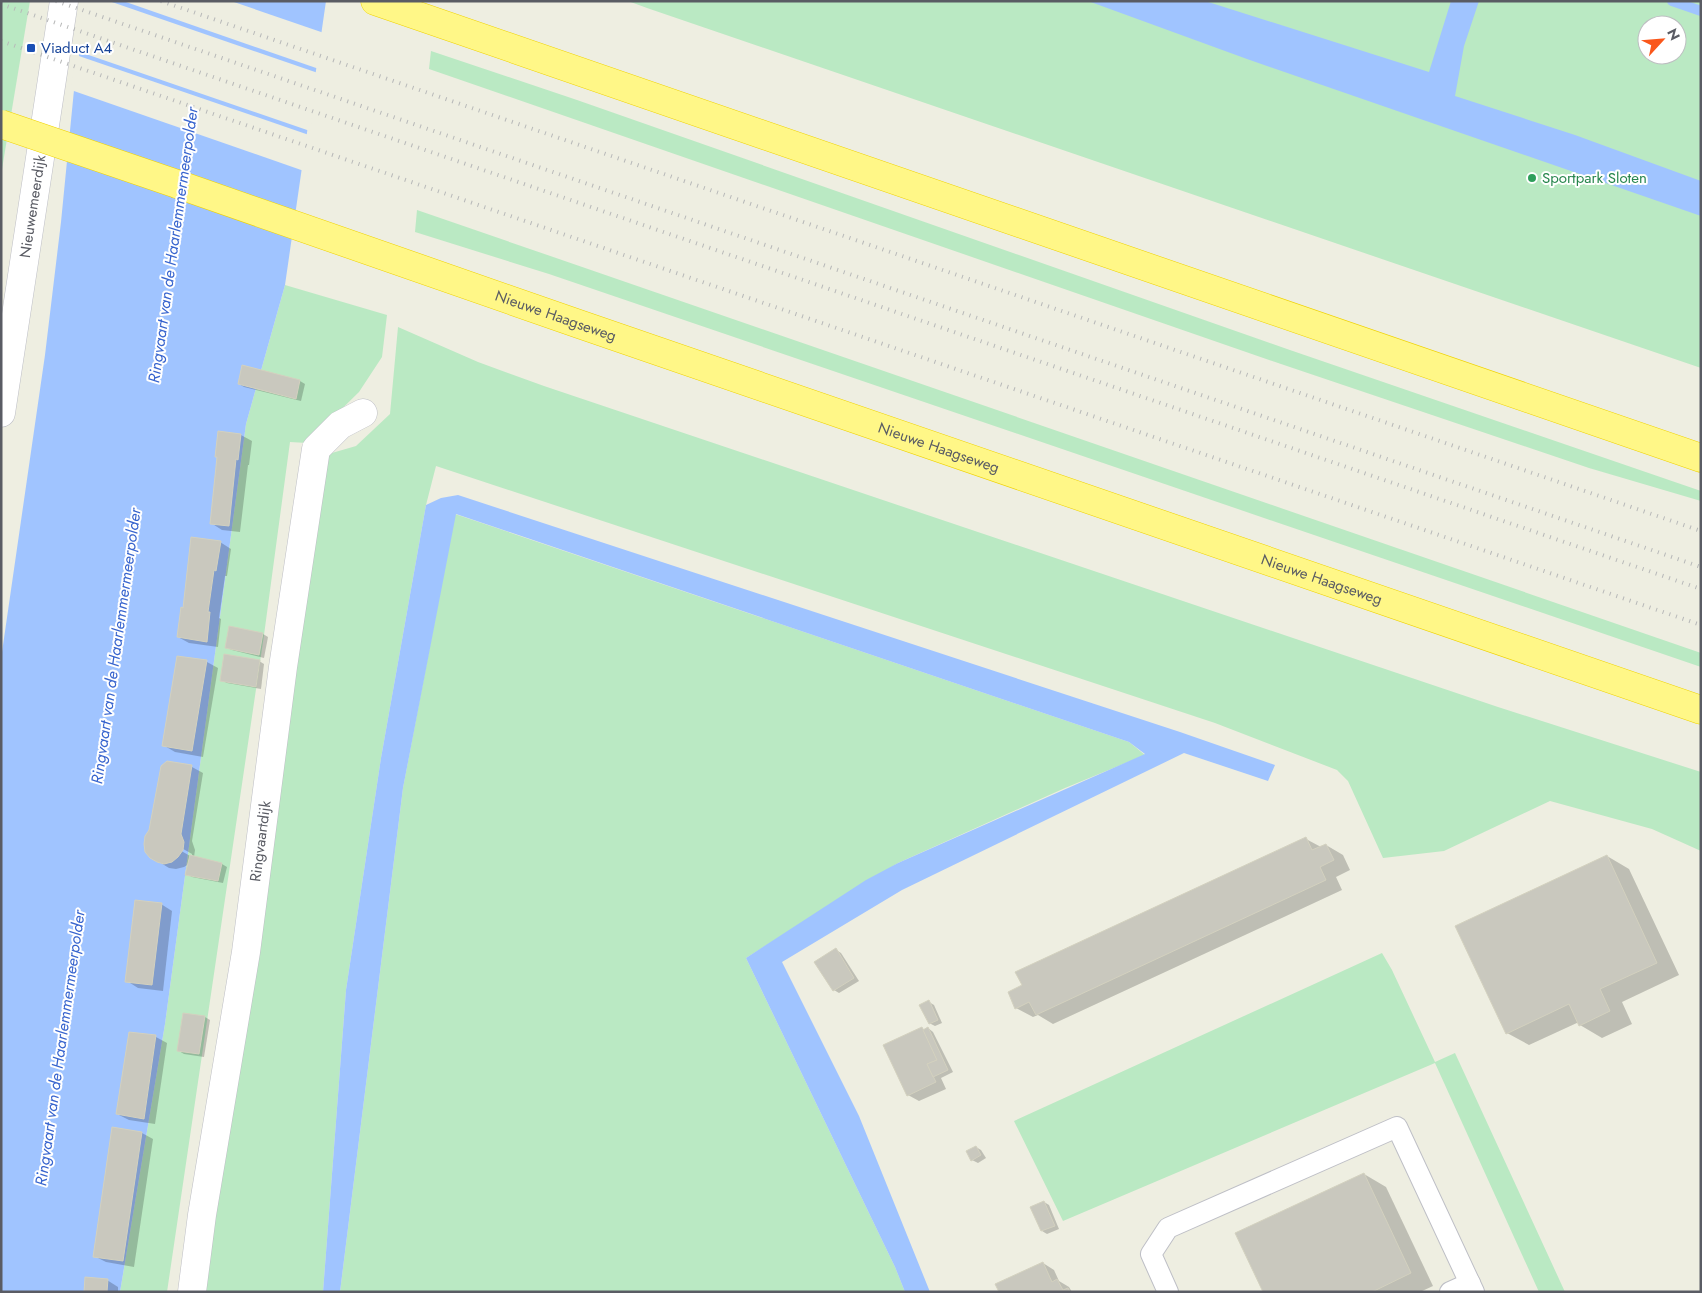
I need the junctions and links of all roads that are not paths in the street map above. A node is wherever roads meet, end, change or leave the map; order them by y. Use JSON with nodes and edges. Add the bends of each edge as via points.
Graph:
{"nodes":[{"id":1,"x":64,"y":1,"type":"edge"},
{"id":2,"x":375,"y":1,"type":"edge"},
{"id":3,"x":1,"y":124,"type":"edge"},
{"id":4,"x":1,"y":413,"type":"edge"},
{"id":5,"x":363,"y":413,"type":"dead end"},
{"id":6,"x":1701,"y":458,"type":"edge"},
{"id":7,"x":1701,"y":710,"type":"edge"},
{"id":8,"x":1472,"y":1287,"type":"edge"},
{"id":9,"x":192,"y":1292,"type":"edge"},
{"id":10,"x":1168,"y":1292,"type":"edge"},
{"id":11,"x":1450,"y":1292,"type":"edge"}],
"edges":[{"from":1,"to":4,"type":"street","name":"Nieuwemeerdijk"},
{"from":2,"to":6,"type":"highway"},
{"from":3,"to":7,"type":"highway","name":"Nieuwe Haagseweg","bridge":true},
{"from":5,"to":9,"type":"street","name":"Ringvaartdijk","via":[[340,425],[316,449],[283,667],[246,952]]},
{"from":8,"to":10,"type":"lane","via":[[1397,1127],[1168,1228],[1151,1254]]},
{"from":8,"to":11,"type":"lane"}]}
